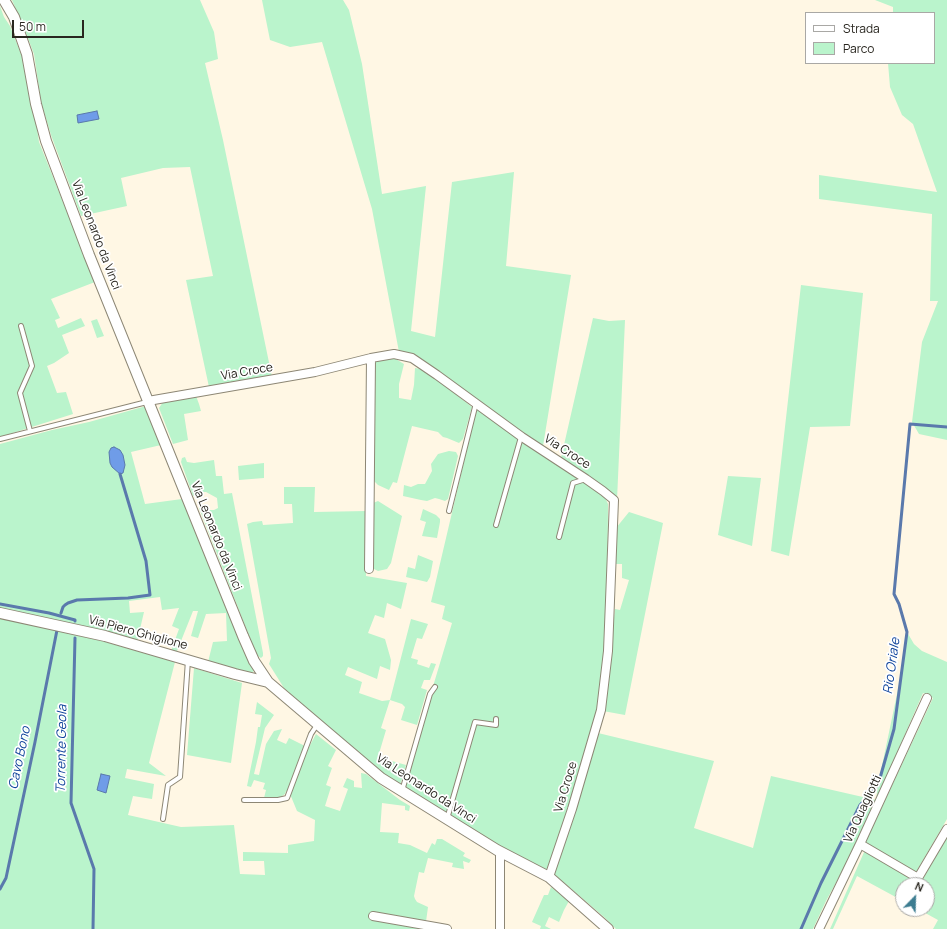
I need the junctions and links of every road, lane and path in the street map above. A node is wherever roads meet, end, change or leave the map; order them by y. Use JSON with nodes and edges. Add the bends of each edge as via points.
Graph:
{"nodes":[{"id":1,"x":4,"y":0,"type":"edge"},
{"id":2,"x":21,"y":326,"type":"dead end"},
{"id":3,"x":371,"y":358,"type":"junction"},
{"id":4,"x":148,"y":402,"type":"junction"},
{"id":5,"x":476,"y":403,"type":"junction"},
{"id":6,"x":30,"y":432,"type":"junction"},
{"id":7,"x":522,"y":436,"type":"junction"},
{"id":8,"x":0,"y":439,"type":"edge"},
{"id":9,"x":586,"y":479,"type":"junction"},
{"id":10,"x":449,"y":511,"type":"dead end"},
{"id":11,"x":496,"y":525,"type":"dead end"},
{"id":12,"x":559,"y":537,"type":"dead end"},
{"id":13,"x":369,"y":569,"type":"dead end"},
{"id":14,"x":0,"y":613,"type":"edge"},
{"id":15,"x":188,"y":660,"type":"junction"},
{"id":16,"x":268,"y":682,"type":"junction"},
{"id":17,"x":435,"y":687,"type":"dead end"},
{"id":18,"x":928,"y":698,"type":"dead end"},
{"id":19,"x":496,"y":719,"type":"dead end"},
{"id":20,"x":317,"y":724,"type":"junction"},
{"id":21,"x":402,"y":791,"type":"junction"},
{"id":22,"x":244,"y":800,"type":"dead end"},
{"id":23,"x":162,"y":819,"type":"dead end"},
{"id":24,"x":447,"y":820,"type":"junction"},
{"id":25,"x":947,"y":829,"type":"edge"},
{"id":26,"x":860,"y":844,"type":"junction"},
{"id":27,"x":500,"y":852,"type":"junction"},
{"id":28,"x":549,"y":877,"type":"junction"},
{"id":29,"x":374,"y":916,"type":"dead end"},
{"id":30,"x":447,"y":929,"type":"edge"},
{"id":31,"x":500,"y":929,"type":"edge"},
{"id":32,"x":608,"y":929,"type":"edge"},
{"id":33,"x":819,"y":929,"type":"edge"}],
"edges":[{"from":1,"to":4,"type":"street","name":"Via Leonardo da Vinci","via":[[14,17],[27,54],[46,141]]},
{"from":2,"to":6,"type":"lane","via":[[32,366],[20,393]]},
{"from":3,"to":4,"type":"street","name":"Via Croce","via":[[315,372]]},
{"from":3,"to":5,"type":"street","name":"Via Croce","via":[[394,354],[412,358]]},
{"from":3,"to":13,"type":"street"},
{"from":4,"to":6,"type":"lane"},
{"from":4,"to":16,"type":"street","name":"Via Leonardo da Vinci","via":[[243,636],[254,661]]},
{"from":5,"to":7,"type":"street","name":"Via Croce"},
{"from":5,"to":10,"type":"lane"},
{"from":6,"to":8,"type":"lane"},
{"from":7,"to":9,"type":"street","name":"Via Croce"},
{"from":7,"to":11,"type":"lane"},
{"from":9,"to":12,"type":"lane","via":[[573,483]]},
{"from":9,"to":28,"type":"street","name":"Via Croce","via":[[614,500],[608,651],[601,710]]},
{"from":14,"to":15,"type":"street","name":"Via Piero Ghiglione","via":[[105,636]]},
{"from":15,"to":16,"type":"street","name":"Via Piero Ghiglione"},
{"from":15,"to":23,"type":"lane","via":[[180,777],[168,785]]},
{"from":16,"to":20,"type":"street","name":"Via Leonardo da Vinci"},
{"from":17,"to":21,"type":"lane","via":[[430,694]]},
{"from":18,"to":26,"type":"street","name":"Via Quagliotti"},
{"from":19,"to":24,"type":"lane","via":[[496,725],[475,722]]},
{"from":20,"to":21,"type":"street","name":"Via Leonardo da Vinci","via":[[381,778]]},
{"from":20,"to":22,"type":"lane","via":[[287,798]]},
{"from":21,"to":24,"type":"street","name":"Via Leonardo da Vinci"},
{"from":24,"to":27,"type":"street","name":"Via Leonardo da Vinci"},
{"from":25,"to":26,"type":"street","via":[[918,878]]},
{"from":26,"to":33,"type":"street","name":"Via Quagliotti"},
{"from":27,"to":28,"type":"street","name":"Via Leonardo da Vinci"},
{"from":27,"to":31,"type":"street"},
{"from":28,"to":32,"type":"street","name":"Via Leonardo da Vinci"},
{"from":29,"to":30,"type":"street"}]}
